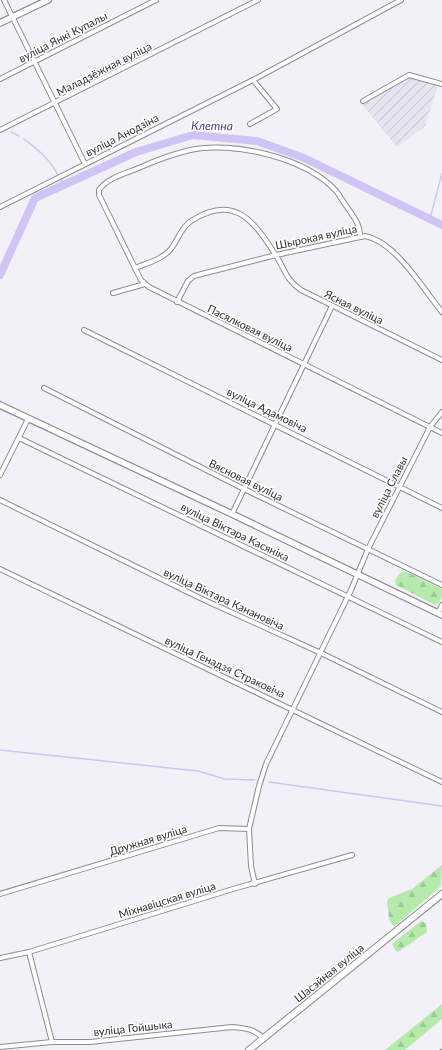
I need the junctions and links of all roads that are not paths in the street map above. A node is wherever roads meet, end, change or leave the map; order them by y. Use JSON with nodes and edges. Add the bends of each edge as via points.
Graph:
{"nodes":[{"id":1,"x":4,"y":0,"type":"edge"},
{"id":2,"x":48,"y":0,"type":"edge"},
{"id":3,"x":156,"y":0,"type":"edge"},
{"id":4,"x":258,"y":0,"type":"edge"},
{"id":5,"x":401,"y":0,"type":"edge"},
{"id":6,"x":12,"y":17,"type":"junction"},
{"id":7,"x":0,"y":23,"type":"edge"},
{"id":8,"x":35,"y":61,"type":"junction"},
{"id":9,"x":0,"y":79,"type":"edge"},
{"id":10,"x":253,"y":80,"type":"junction"},
{"id":11,"x":442,"y":84,"type":"edge"},
{"id":12,"x":363,"y":101,"type":"dead end"},
{"id":13,"x":55,"y":104,"type":"junction"},
{"id":14,"x":250,"y":124,"type":"dead end"},
{"id":15,"x":0,"y":130,"type":"edge"},
{"id":16,"x":85,"y":164,"type":"junction"},
{"id":17,"x":0,"y":207,"type":"edge"},
{"id":18,"x":360,"y":236,"type":"junction"},
{"id":19,"x":275,"y":254,"type":"junction"},
{"id":20,"x":135,"y":268,"type":"junction"},
{"id":21,"x":144,"y":284,"type":"junction"},
{"id":22,"x":113,"y":293,"type":"dead end"},
{"id":23,"x":177,"y":302,"type":"junction"},
{"id":24,"x":332,"y":306,"type":"junction"},
{"id":25,"x":442,"y":312,"type":"edge"},
{"id":26,"x":84,"y":330,"type":"dead end"},
{"id":27,"x":442,"y":360,"type":"edge"},
{"id":28,"x":303,"y":365,"type":"junction"},
{"id":29,"x":44,"y":388,"type":"dead end"},
{"id":30,"x":0,"y":405,"type":"edge"},
{"id":31,"x":442,"y":412,"type":"edge"},
{"id":32,"x":28,"y":419,"type":"junction"},
{"id":33,"x":275,"y":424,"type":"junction"},
{"id":34,"x":430,"y":427,"type":"junction"},
{"id":35,"x":442,"y":433,"type":"edge"},
{"id":36,"x":19,"y":438,"type":"junction"},
{"id":37,"x":0,"y":475,"type":"edge"},
{"id":38,"x":400,"y":486,"type":"junction"},
{"id":39,"x":244,"y":489,"type":"junction"},
{"id":40,"x":0,"y":500,"type":"edge"},
{"id":41,"x":442,"y":508,"type":"edge"},
{"id":42,"x":232,"y":514,"type":"junction"},
{"id":43,"x":368,"y":549,"type":"junction"},
{"id":44,"x":0,"y":569,"type":"edge"},
{"id":45,"x":357,"y":574,"type":"junction"},
{"id":46,"x":442,"y":586,"type":"edge"},
{"id":47,"x":347,"y":598,"type":"junction"},
{"id":48,"x":442,"y":605,"type":"edge"},
{"id":49,"x":440,"y":614,"type":"edge"},
{"id":50,"x":442,"y":642,"type":"edge"},
{"id":51,"x":321,"y":653,"type":"junction"},
{"id":52,"x":293,"y":709,"type":"junction"},
{"id":53,"x":442,"y":712,"type":"edge"},
{"id":54,"x":442,"y":782,"type":"edge"},
{"id":55,"x":249,"y":829,"type":"junction"},
{"id":56,"x":352,"y":855,"type":"dead end"},
{"id":57,"x":255,"y":884,"type":"junction"},
{"id":58,"x":0,"y":894,"type":"edge"},
{"id":59,"x":442,"y":894,"type":"edge"},
{"id":60,"x":29,"y":952,"type":"junction"},
{"id":61,"x":0,"y":958,"type":"edge"},
{"id":62,"x":264,"y":1039,"type":"junction"},
{"id":63,"x":52,"y":1042,"type":"junction"},
{"id":64,"x":0,"y":1047,"type":"edge"},
{"id":65,"x":249,"y":1050,"type":"edge"}],
"edges":[{"from":1,"to":6,"type":"street"},
{"from":2,"to":6,"type":"street"},
{"from":3,"to":8,"type":"street","name":"вуліца Янкі Купалы"},
{"from":4,"to":13,"type":"street","name":"Маладзёжная вуліца"},
{"from":5,"to":10,"type":"street","name":"вуліца Анодзіна"},
{"from":6,"to":7,"type":"street"},
{"from":6,"to":8,"type":"street"},
{"from":8,"to":9,"type":"street","name":"вуліца Янкі Купалы"},
{"from":8,"to":13,"type":"street"},
{"from":10,"to":14,"type":"street","via":[[277,109]]},
{"from":10,"to":16,"type":"street","name":"вуліца Анодзіна"},
{"from":11,"to":12,"type":"street","via":[[410,74]]},
{"from":13,"to":15,"type":"street","name":"Маладзёжная вуліца"},
{"from":13,"to":16,"type":"street"},
{"from":16,"to":17,"type":"street","name":"вуліца Анодзіна"},
{"from":18,"to":19,"type":"street","name":"Шырокая вуліца"},
{"from":18,"to":20,"type":"street","via":[[360,228],[336,192],[321,178],[299,166],[252,150],[216,147],[168,156],[109,181],[99,190]]},
{"from":18,"to":25,"type":"street","name":"Шырокая вуліца","via":[[371,237],[389,249]]},
{"from":19,"to":20,"type":"street","name":"Шырокая вуліца","via":[[252,222],[227,209],[203,213],[184,227],[171,249],[162,257]]},
{"from":19,"to":23,"type":"street","name":"Шырокая вуліца","via":[[194,276],[188,281]]},
{"from":19,"to":24,"type":"street","name":"Ясная вуліца","via":[[291,283]]},
{"from":20,"to":21,"type":"street"},
{"from":21,"to":22,"type":"street"},
{"from":21,"to":23,"type":"street","name":"Пасялковая вуліца"},
{"from":23,"to":28,"type":"street","name":"Пасялковая вуліца"},
{"from":24,"to":27,"type":"street","name":"Ясная вуліца"},
{"from":24,"to":28,"type":"street"},
{"from":26,"to":33,"type":"street","name":"вуліца Адамовіча"},
{"from":28,"to":33,"type":"street"},
{"from":28,"to":34,"type":"street","name":"Пасялковая вуліца"},
{"from":29,"to":39,"type":"street","name":"Вясновая вуліца"},
{"from":30,"to":32,"type":"street"},
{"from":31,"to":34,"type":"street","name":"вуліца Славы"},
{"from":32,"to":36,"type":"street"},
{"from":32,"to":42,"type":"street"},
{"from":33,"to":38,"type":"street","name":"вуліца Адамовіча"},
{"from":33,"to":39,"type":"street"},
{"from":34,"to":35,"type":"street","name":"Пасялковая вуліца"},
{"from":34,"to":38,"type":"street","name":"вуліца Славы"},
{"from":36,"to":37,"type":"street"},
{"from":36,"to":47,"type":"street","name":"вуліца Віктара Касяніка"},
{"from":38,"to":41,"type":"street","name":"вуліца Адамовіча"},
{"from":38,"to":43,"type":"street","name":"вуліца Славы"},
{"from":39,"to":42,"type":"street"},
{"from":39,"to":43,"type":"street","name":"Вясновая вуліца"},
{"from":40,"to":51,"type":"street","name":"вуліца Віктара Канановіча","via":[[200,598]]},
{"from":42,"to":45,"type":"street"},
{"from":43,"to":45,"type":"street","name":"вуліца Славы"},
{"from":43,"to":46,"type":"street","name":"Вясновая вуліца"},
{"from":44,"to":52,"type":"street","name":"вуліца Генадзя Страковіча"},
{"from":45,"to":47,"type":"street","name":"вуліца Славы"},
{"from":45,"to":49,"type":"street"},
{"from":47,"to":50,"type":"street","name":"вуліца Віктара Касяніка"},
{"from":47,"to":51,"type":"street","name":"вуліца Славы"},
{"from":48,"to":49,"type":"street"},
{"from":51,"to":52,"type":"street","name":"вуліца Славы"},
{"from":51,"to":53,"type":"street","name":"вуліца Віктара Канановіча"},
{"from":52,"to":54,"type":"street","name":"вуліца Генадзя Страковіча"},
{"from":52,"to":55,"type":"street","name":"вуліца Славы","via":[[266,764]]},
{"from":55,"to":57,"type":"street","via":[[251,866]]},
{"from":55,"to":58,"type":"street","name":"Дружная вуліца","via":[[219,828]]},
{"from":56,"to":57,"type":"street","name":"Міхнавіцская вуліца"},
{"from":57,"to":60,"type":"street","name":"Міхнавіцская вуліца"},
{"from":59,"to":62,"type":"main road","name":"Шасэйная вуліца"},
{"from":60,"to":61,"type":"street"},
{"from":60,"to":63,"type":"street"},
{"from":62,"to":63,"type":"street","name":"вуліца Гойшыка","via":[[252,1030],[232,1027],[90,1042]]},
{"from":62,"to":65,"type":"main road","name":"Шасэйная вуліца"},
{"from":63,"to":64,"type":"street","name":"вуліца Гойшыка"}]}
